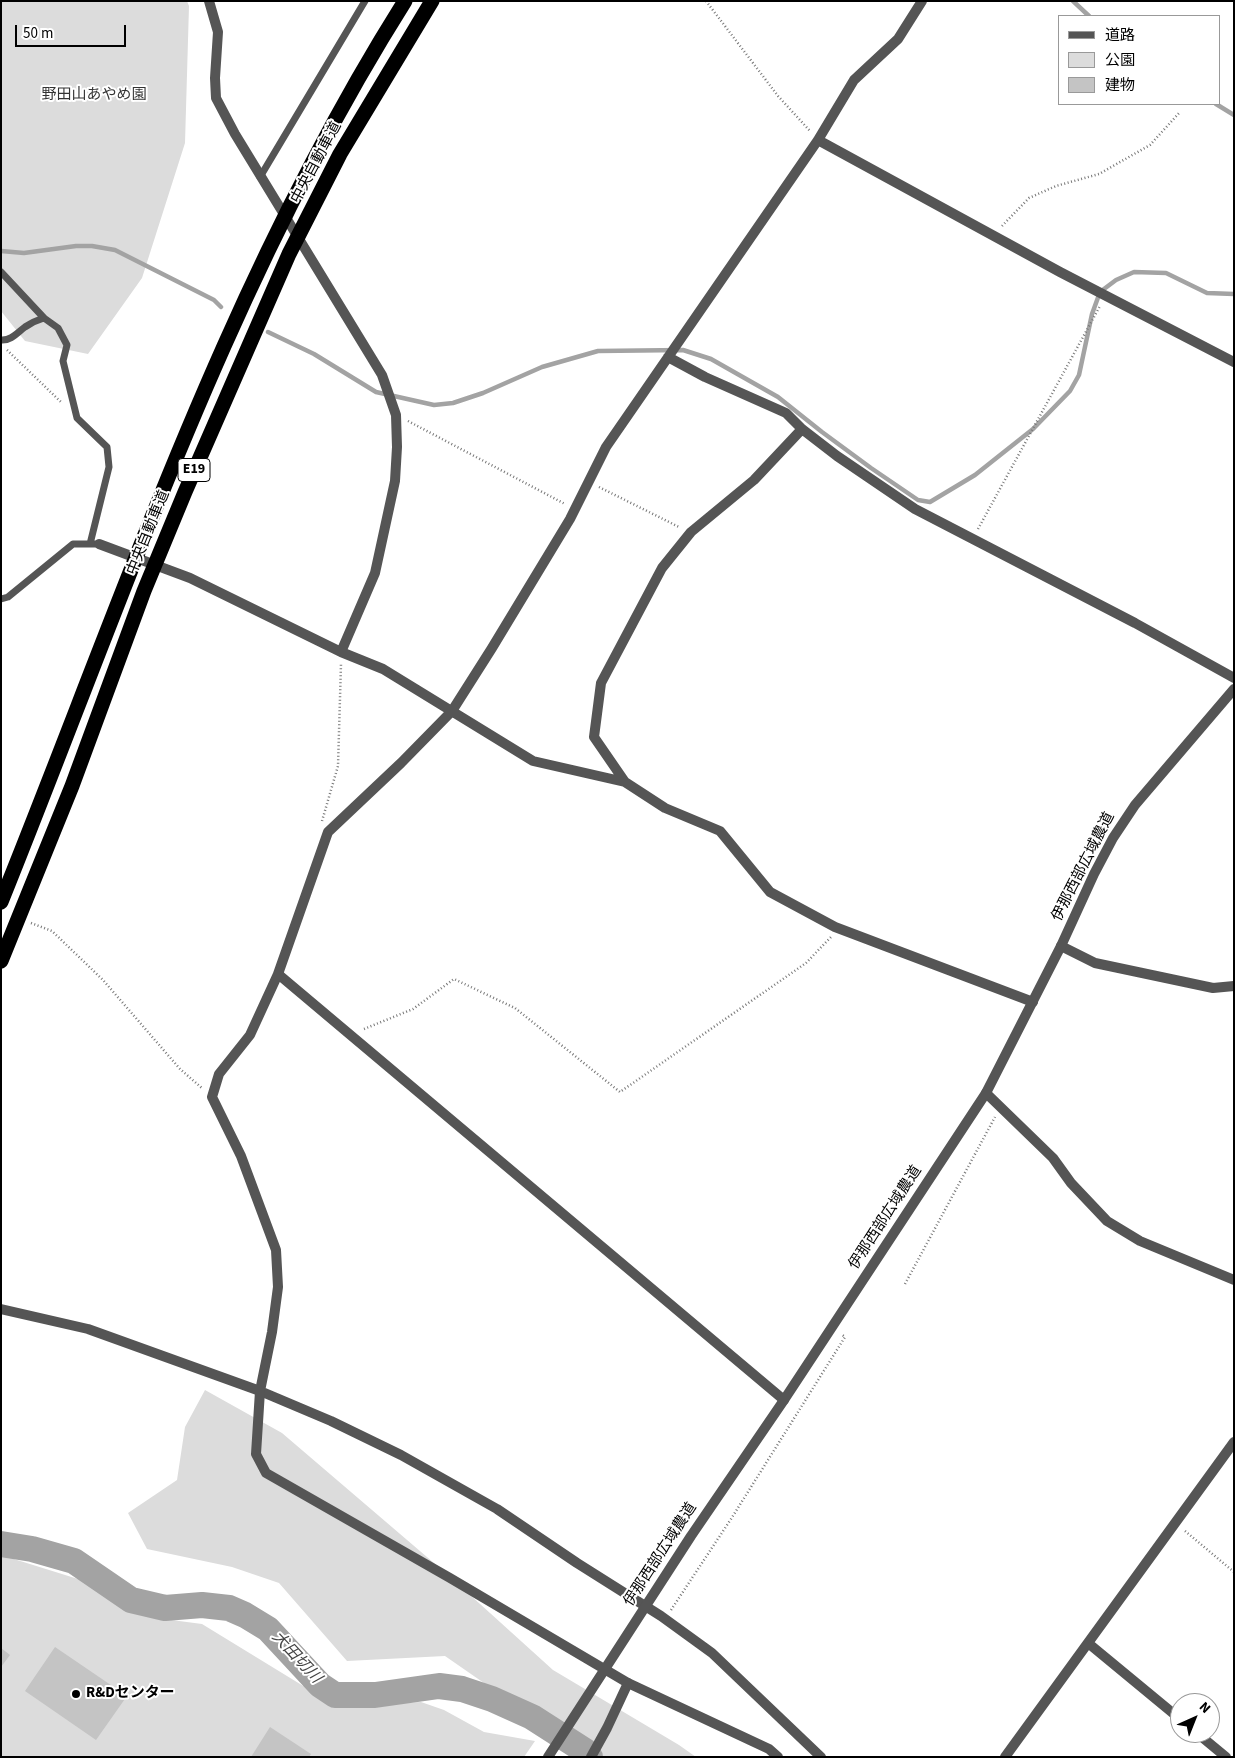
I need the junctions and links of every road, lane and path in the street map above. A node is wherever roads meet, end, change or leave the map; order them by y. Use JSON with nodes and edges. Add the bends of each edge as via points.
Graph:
{"nodes":[{"id":1,"x":209,"y":1,"type":"edge"},
{"id":2,"x":365,"y":1,"type":"edge"},
{"id":3,"x":405,"y":1,"type":"edge"},
{"id":4,"x":432,"y":1,"type":"edge"},
{"id":5,"x":706,"y":1,"type":"edge"},
{"id":6,"x":922,"y":1,"type":"edge"},
{"id":7,"x":1180,"y":112,"type":"dead end"},
{"id":8,"x":818,"y":140,"type":"junction"},
{"id":9,"x":260,"y":177,"type":"junction"},
{"id":10,"x":993,"y":235,"type":"junction"},
{"id":11,"x":1,"y":272,"type":"edge"},
{"id":12,"x":1106,"y":296,"type":"junction"},
{"id":13,"x":44,"y":318,"type":"junction"},
{"id":14,"x":2,"y":343,"type":"edge"},
{"id":15,"x":668,"y":357,"type":"junction"},
{"id":16,"x":1234,"y":362,"type":"edge"},
{"id":17,"x":396,"y":415,"type":"junction"},
{"id":18,"x":77,"y":418,"type":"junction"},
{"id":19,"x":802,"y":429,"type":"junction"},
{"id":20,"x":589,"y":481,"type":"junction"},
{"id":21,"x":575,"y":509,"type":"junction"},
{"id":22,"x":691,"y":532,"type":"junction"},
{"id":23,"x":973,"y":538,"type":"junction"},
{"id":24,"x":95,"y":544,"type":"junction"},
{"id":25,"x":1,"y":599,"type":"edge"},
{"id":26,"x":341,"y":652,"type":"junction"},
{"id":27,"x":1234,"y":678,"type":"edge"},
{"id":28,"x":1234,"y":689,"type":"edge"},
{"id":29,"x":452,"y":710,"type":"junction"},
{"id":30,"x":625,"y":782,"type":"junction"},
{"id":31,"x":326,"y":837,"type":"junction"},
{"id":32,"x":1,"y":902,"type":"edge"},
{"id":33,"x":839,"y":929,"type":"junction"},
{"id":34,"x":52,"y":931,"type":"dead end"},
{"id":35,"x":1062,"y":946,"type":"junction"},
{"id":36,"x":1,"y":961,"type":"edge"},
{"id":37,"x":278,"y":974,"type":"junction"},
{"id":38,"x":1234,"y":986,"type":"edge"},
{"id":39,"x":1032,"y":1002,"type":"junction"},
{"id":40,"x":350,"y":1035,"type":"junction"},
{"id":41,"x":986,"y":1093,"type":"junction"},
{"id":42,"x":212,"y":1097,"type":"junction"},
{"id":43,"x":1000,"y":1107,"type":"junction"},
{"id":44,"x":1234,"y":1280,"type":"edge"},
{"id":45,"x":905,"y":1284,"type":"dead end"},
{"id":46,"x":1,"y":1309,"type":"edge"},
{"id":47,"x":832,"y":1327,"type":"junction"},
{"id":48,"x":260,"y":1391,"type":"junction"},
{"id":49,"x":784,"y":1400,"type":"junction"},
{"id":50,"x":1234,"y":1442,"type":"edge"},
{"id":51,"x":1175,"y":1523,"type":"junction"},
{"id":52,"x":1234,"y":1572,"type":"edge"},
{"id":53,"x":663,"y":1618,"type":"junction"},
{"id":54,"x":1088,"y":1643,"type":"junction"},
{"id":55,"x":605,"y":1668,"type":"junction"},
{"id":56,"x":628,"y":1682,"type":"junction"},
{"id":57,"x":1170,"y":1711,"type":"edge"},
{"id":58,"x":1209,"y":1743,"type":"edge"},
{"id":59,"x":548,"y":1757,"type":"edge"},
{"id":60,"x":591,"y":1757,"type":"edge"},
{"id":61,"x":778,"y":1757,"type":"edge"},
{"id":62,"x":821,"y":1757,"type":"edge"},
{"id":63,"x":1005,"y":1757,"type":"edge"},
{"id":64,"x":1226,"y":1757,"type":"edge"}],
"edges":[{"from":1,"to":9,"type":"street","via":[[218,32],[216,98]]},
{"from":2,"to":9,"type":"lane"},
{"from":3,"to":32,"type":"highway","name":"中央自動車道","number":"E19","via":[[322,143],[212,372]]},
{"from":4,"to":36,"type":"highway","name":"中央自動車道","number":"E19","via":[[340,154],[289,254],[144,591],[72,786]]},
{"from":5,"to":8,"type":"path","via":[[778,96]]},
{"from":6,"to":8,"type":"street","via":[[898,40],[854,80]]},
{"from":7,"to":10,"type":"path","via":[[1150,144],[1100,174],[1056,186],[1030,198]]},
{"from":8,"to":10,"type":"street"},
{"from":8,"to":15,"type":"street"},
{"from":9,"to":17,"type":"street","via":[[382,375]]},
{"from":10,"to":12,"type":"street"},
{"from":11,"to":13,"type":"lane"},
{"from":12,"to":16,"type":"street"},
{"from":12,"to":23,"type":"path"},
{"from":13,"to":14,"type":"lane"},
{"from":13,"to":18,"type":"lane","via":[[58,328],[67,345],[63,361]]},
{"from":14,"to":18,"type":"path"},
{"from":15,"to":19,"type":"street","via":[[786,413]]},
{"from":15,"to":20,"type":"street","via":[[606,447]]},
{"from":17,"to":21,"type":"path"},
{"from":17,"to":26,"type":"street","via":[[395,481],[375,573]]},
{"from":18,"to":24,"type":"lane","via":[[107,446],[108,467]]},
{"from":19,"to":22,"type":"street","via":[[754,480]]},
{"from":19,"to":23,"type":"street","via":[[915,509]]},
{"from":20,"to":21,"type":"street"},
{"from":20,"to":22,"type":"path"},
{"from":21,"to":29,"type":"street"},
{"from":22,"to":30,"type":"street","via":[[662,568],[601,683],[594,737]]},
{"from":23,"to":27,"type":"street"},
{"from":24,"to":25,"type":"lane","via":[[74,544],[8,597]]},
{"from":24,"to":26,"type":"street","via":[[190,578]]},
{"from":26,"to":29,"type":"street","via":[[383,669]]},
{"from":26,"to":31,"type":"path","via":[[338,766],[318,835]]},
{"from":28,"to":35,"type":"street","name":"伊那西部広域農道","via":[[1135,805],[1094,874]]},
{"from":29,"to":30,"type":"street","via":[[533,761]]},
{"from":29,"to":31,"type":"street"},
{"from":30,"to":33,"type":"street","via":[[665,808],[720,831],[770,892]]},
{"from":31,"to":37,"type":"street"},
{"from":33,"to":39,"type":"street"},
{"from":33,"to":40,"type":"path","via":[[806,963],[620,1092],[515,1008],[454,979],[413,1009]]},
{"from":34,"to":42,"type":"path","via":[[103,980],[180,1069]]},
{"from":35,"to":38,"type":"street","via":[[1095,963],[1122,970],[1213,988]]},
{"from":35,"to":39,"type":"street","name":"伊那西部広域農道"},
{"from":37,"to":40,"type":"street"},
{"from":37,"to":42,"type":"street","via":[[250,1035],[218,1074]]},
{"from":39,"to":41,"type":"street","name":"伊那西部広域農道"},
{"from":40,"to":49,"type":"street"},
{"from":41,"to":43,"type":"street"},
{"from":41,"to":47,"type":"street","name":"伊那西部広域農道"},
{"from":42,"to":48,"type":"street","via":[[241,1156],[276,1250],[278,1287]]},
{"from":43,"to":44,"type":"street","via":[[1052,1158],[1071,1184],[1107,1221],[1140,1241]]},
{"from":43,"to":45,"type":"path"},
{"from":46,"to":48,"type":"street","via":[[88,1329]]},
{"from":47,"to":49,"type":"street","name":"伊那西部広域農道"},
{"from":47,"to":53,"type":"path","via":[[845,1337],[731,1519]]},
{"from":48,"to":53,"type":"street","via":[[401,1455],[497,1509]]},
{"from":48,"to":55,"type":"street","via":[[256,1454],[266,1473]]},
{"from":49,"to":55,"type":"street","name":"伊那西部広域農道"},
{"from":50,"to":51,"type":"street"},
{"from":51,"to":52,"type":"path"},
{"from":51,"to":54,"type":"street"},
{"from":53,"to":62,"type":"street","via":[[712,1653]]},
{"from":54,"to":57,"type":"street"},
{"from":54,"to":63,"type":"street"},
{"from":55,"to":56,"type":"street"},
{"from":55,"to":59,"type":"street","name":"伊那西部広域農道"},
{"from":56,"to":60,"type":"street"},
{"from":56,"to":61,"type":"street","via":[[769,1749]]},
{"from":58,"to":64,"type":"street"}]}
